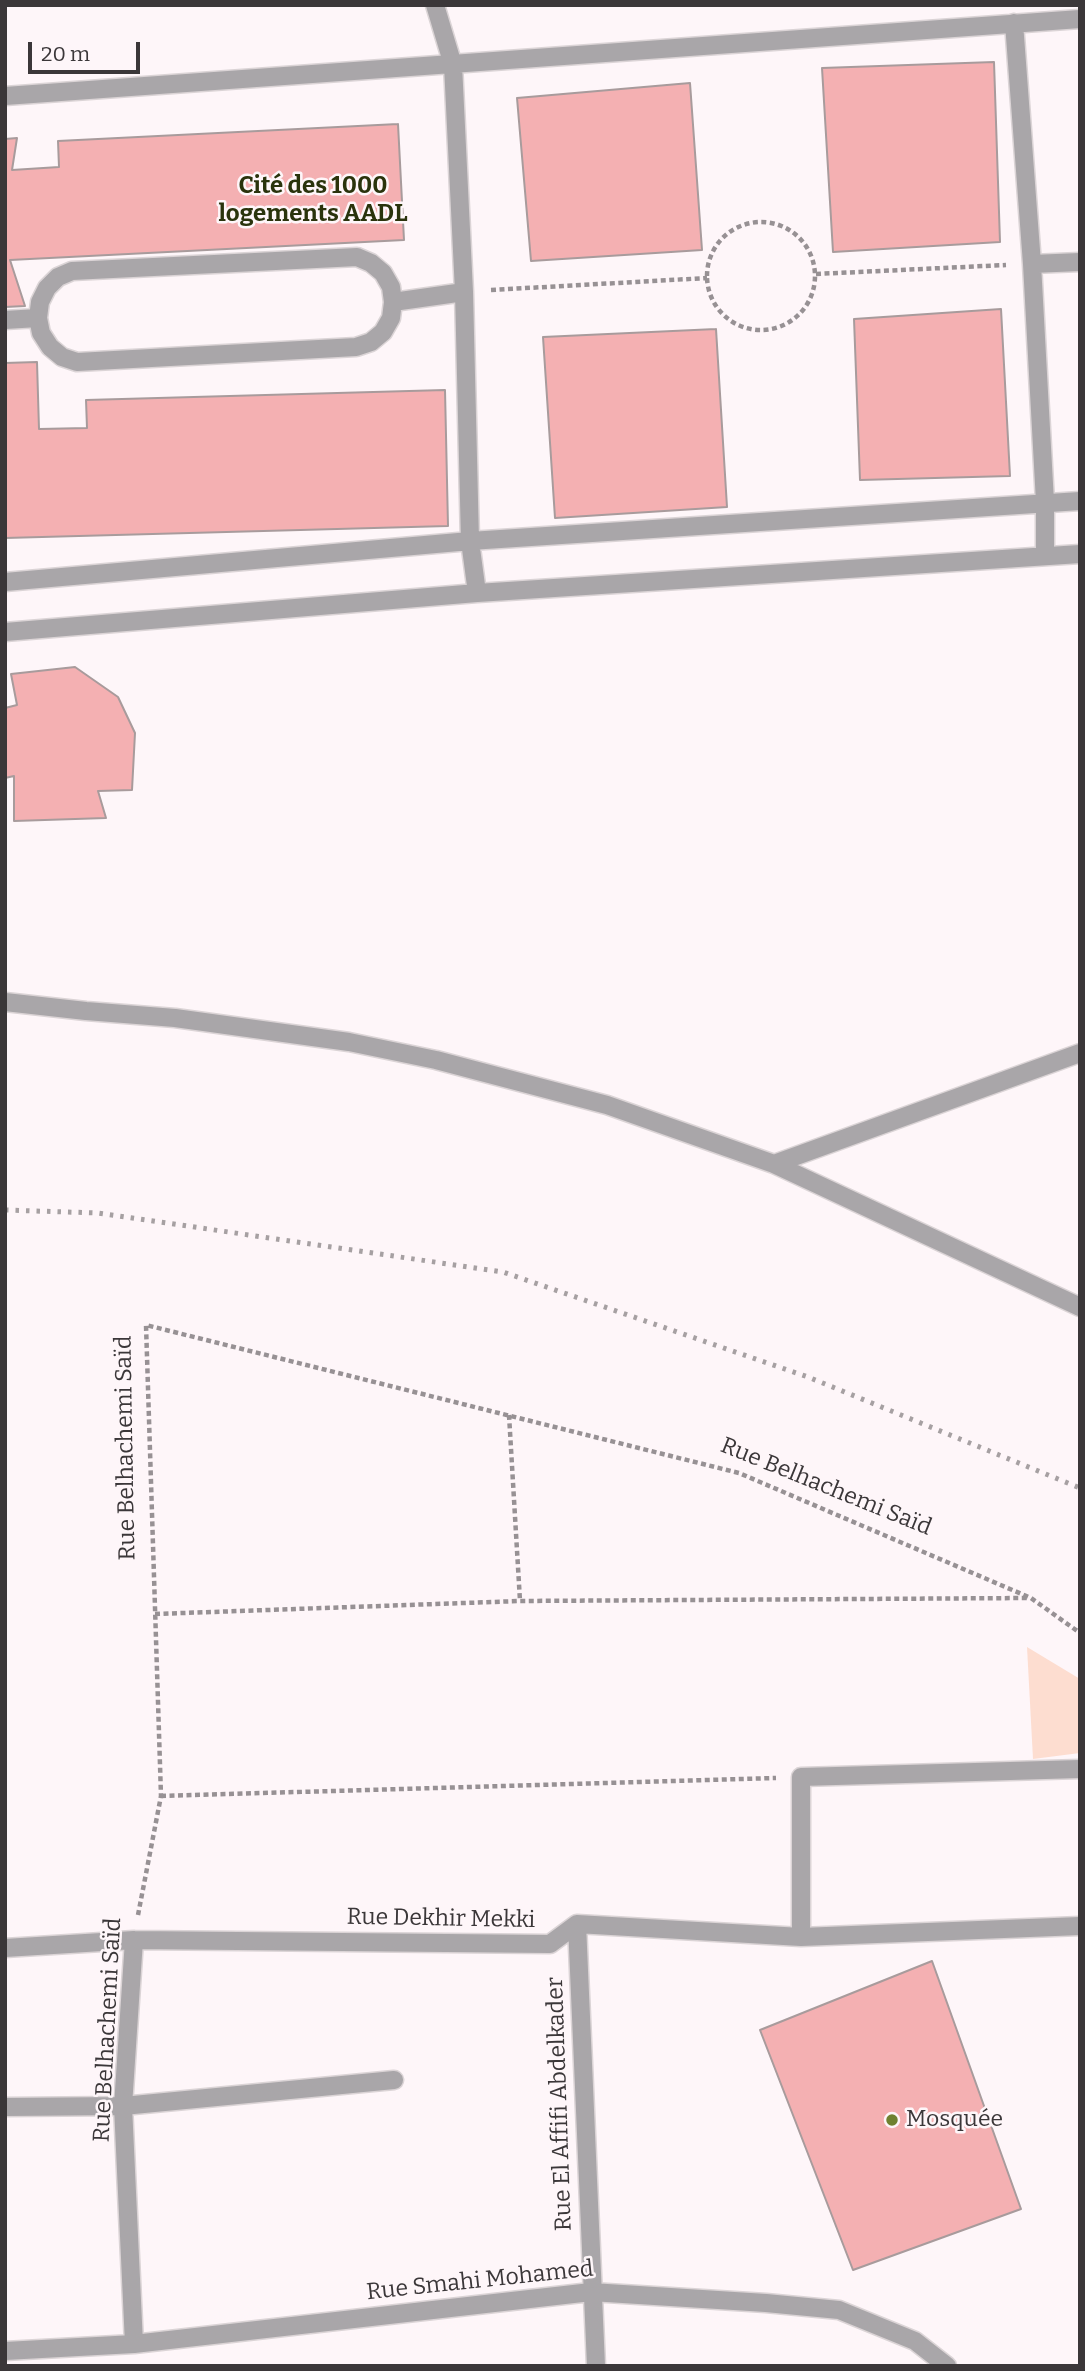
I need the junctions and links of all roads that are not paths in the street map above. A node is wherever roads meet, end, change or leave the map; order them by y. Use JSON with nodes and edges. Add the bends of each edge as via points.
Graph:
{"nodes":[{"id":1,"x":435,"y":5,"type":"edge"},
{"id":2,"x":1080,"y":19,"type":"edge"},
{"id":3,"x":1014,"y":23,"type":"junction"},
{"id":4,"x":453,"y":65,"type":"junction"},
{"id":5,"x":5,"y":96,"type":"edge"},
{"id":6,"x":1080,"y":262,"type":"edge"},
{"id":7,"x":1032,"y":264,"type":"junction"},
{"id":8,"x":464,"y":292,"type":"junction"},
{"id":9,"x":394,"y":302,"type":"junction"},
{"id":10,"x":37,"y":318,"type":"junction"},
{"id":11,"x":5,"y":320,"type":"edge"},
{"id":12,"x":1080,"y":501,"type":"edge"},
{"id":13,"x":1045,"y":502,"type":"junction"},
{"id":14,"x":470,"y":541,"type":"junction"},
{"id":15,"x":1080,"y":554,"type":"edge"},
{"id":16,"x":1045,"y":556,"type":"junction"},
{"id":17,"x":5,"y":582,"type":"edge"},
{"id":18,"x":477,"y":593,"type":"junction"},
{"id":19,"x":5,"y":632,"type":"edge"},
{"id":20,"x":5,"y":1002,"type":"edge"},
{"id":21,"x":1080,"y":1053,"type":"edge"},
{"id":22,"x":774,"y":1164,"type":"junction"},
{"id":23,"x":1080,"y":1307,"type":"edge"},
{"id":24,"x":1080,"y":1769,"type":"edge"},
{"id":25,"x":577,"y":1924,"type":"junction"},
{"id":26,"x":1080,"y":1926,"type":"edge"},
{"id":27,"x":801,"y":1937,"type":"junction"},
{"id":28,"x":134,"y":1940,"type":"junction"},
{"id":29,"x":5,"y":1948,"type":"edge"},
{"id":30,"x":394,"y":2081,"type":"dead end"},
{"id":31,"x":5,"y":2106,"type":"edge"},
{"id":32,"x":123,"y":2106,"type":"junction"},
{"id":33,"x":592,"y":2292,"type":"junction"},
{"id":34,"x":134,"y":2344,"type":"junction"},
{"id":35,"x":5,"y":2351,"type":"edge"},
{"id":36,"x":596,"y":2366,"type":"edge"},
{"id":37,"x":947,"y":2366,"type":"edge"}],
"edges":[{"from":1,"to":4,"type":"street"},
{"from":2,"to":3,"type":"street"},
{"from":3,"to":4,"type":"street"},
{"from":3,"to":7,"type":"street"},
{"from":4,"to":5,"type":"street"},
{"from":4,"to":8,"type":"street"},
{"from":6,"to":7,"type":"street"},
{"from":7,"to":13,"type":"street"},
{"from":8,"to":9,"type":"street"},
{"from":8,"to":14,"type":"street"},
{"from":9,"to":10,"type":"street","via":[[383,331],[372,342],[356,347],[77,362],[50,347]]},
{"from":9,"to":10,"type":"street","via":[[383,273],[357,257],[341,257],[72,271],[47,288]]},
{"from":10,"to":11,"type":"street"},
{"from":12,"to":13,"type":"street"},
{"from":13,"to":14,"type":"street"},
{"from":13,"to":16,"type":"street"},
{"from":14,"to":17,"type":"street"},
{"from":14,"to":18,"type":"street"},
{"from":15,"to":16,"type":"street"},
{"from":16,"to":18,"type":"street"},
{"from":18,"to":19,"type":"street"},
{"from":20,"to":22,"type":"street","via":[[262,1028],[423,1057],[607,1105]]},
{"from":21,"to":22,"type":"street"},
{"from":22,"to":23,"type":"street"},
{"from":24,"to":27,"type":"street","via":[[800,1777]]},
{"from":25,"to":27,"type":"street"},
{"from":25,"to":28,"type":"street","name":"Rue Dekhir Mekki","via":[[550,1944]]},
{"from":25,"to":33,"type":"street","name":"Rue El Affifi Abdelkader"},
{"from":26,"to":27,"type":"street"},
{"from":28,"to":29,"type":"street","name":"Rue Dekhir Mekki"},
{"from":28,"to":32,"type":"street","name":"Rue Belhachemi Saïd"},
{"from":30,"to":32,"type":"street"},
{"from":31,"to":32,"type":"street"},
{"from":32,"to":34,"type":"street","name":"Rue Belhachemi Saïd"},
{"from":33,"to":34,"type":"street","name":"Rue Smahi Mohamed"},
{"from":33,"to":36,"type":"street","name":"Rue El Affifi Abdelkader"},
{"from":33,"to":37,"type":"street","name":"Rue Smahi Mohamed","via":[[839,2310],[915,2341]]},
{"from":34,"to":35,"type":"street","name":"Rue Smahi Mohamed"}]}
